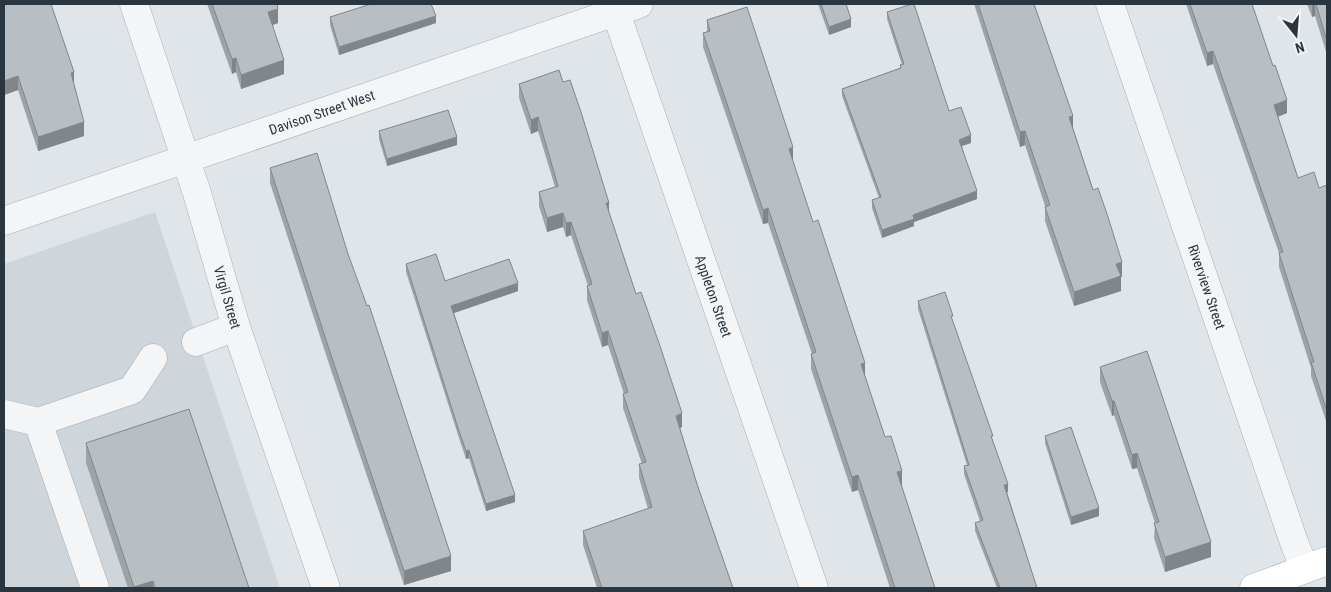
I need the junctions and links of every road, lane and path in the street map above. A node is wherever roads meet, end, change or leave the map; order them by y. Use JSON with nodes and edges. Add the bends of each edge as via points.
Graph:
{"nodes":[{"id":1,"x":134,"y":4,"type":"edge"},
{"id":2,"x":1110,"y":4,"type":"edge"},
{"id":3,"x":622,"y":7,"type":"edge"},
{"id":4,"x":186,"y":158,"type":"junction"},
{"id":5,"x":4,"y":220,"type":"edge"},
{"id":6,"x":236,"y":327,"type":"junction"},
{"id":7,"x":196,"y":342,"type":"dead end"},
{"id":8,"x":153,"y":358,"type":"dead end"},
{"id":9,"x":4,"y":414,"type":"edge"},
{"id":10,"x":38,"y":422,"type":"junction"},
{"id":11,"x":1316,"y":565,"type":"edge"},
{"id":12,"x":94,"y":588,"type":"edge"},
{"id":13,"x":326,"y":588,"type":"edge"},
{"id":14,"x":814,"y":588,"type":"edge"},
{"id":15,"x":1254,"y":588,"type":"edge"}],
"edges":[{"from":1,"to":4,"type":"street","name":"Virgil Street"},
{"from":2,"to":11,"type":"street","name":"Riverview Street","via":[[1292,536]]},
{"from":3,"to":4,"type":"street","name":"Davison Street West"},
{"from":3,"to":14,"type":"street","name":"Appleton Street"},
{"from":4,"to":5,"type":"street","name":"Davison Street West"},
{"from":4,"to":6,"type":"street","name":"Virgil Street"},
{"from":6,"to":7,"type":"street"},
{"from":6,"to":13,"type":"street","name":"Virgil Street"},
{"from":8,"to":10,"type":"street","via":[[132,390]]},
{"from":9,"to":10,"type":"street"},
{"from":10,"to":12,"type":"street"},
{"from":11,"to":15,"type":"main road"}]}
